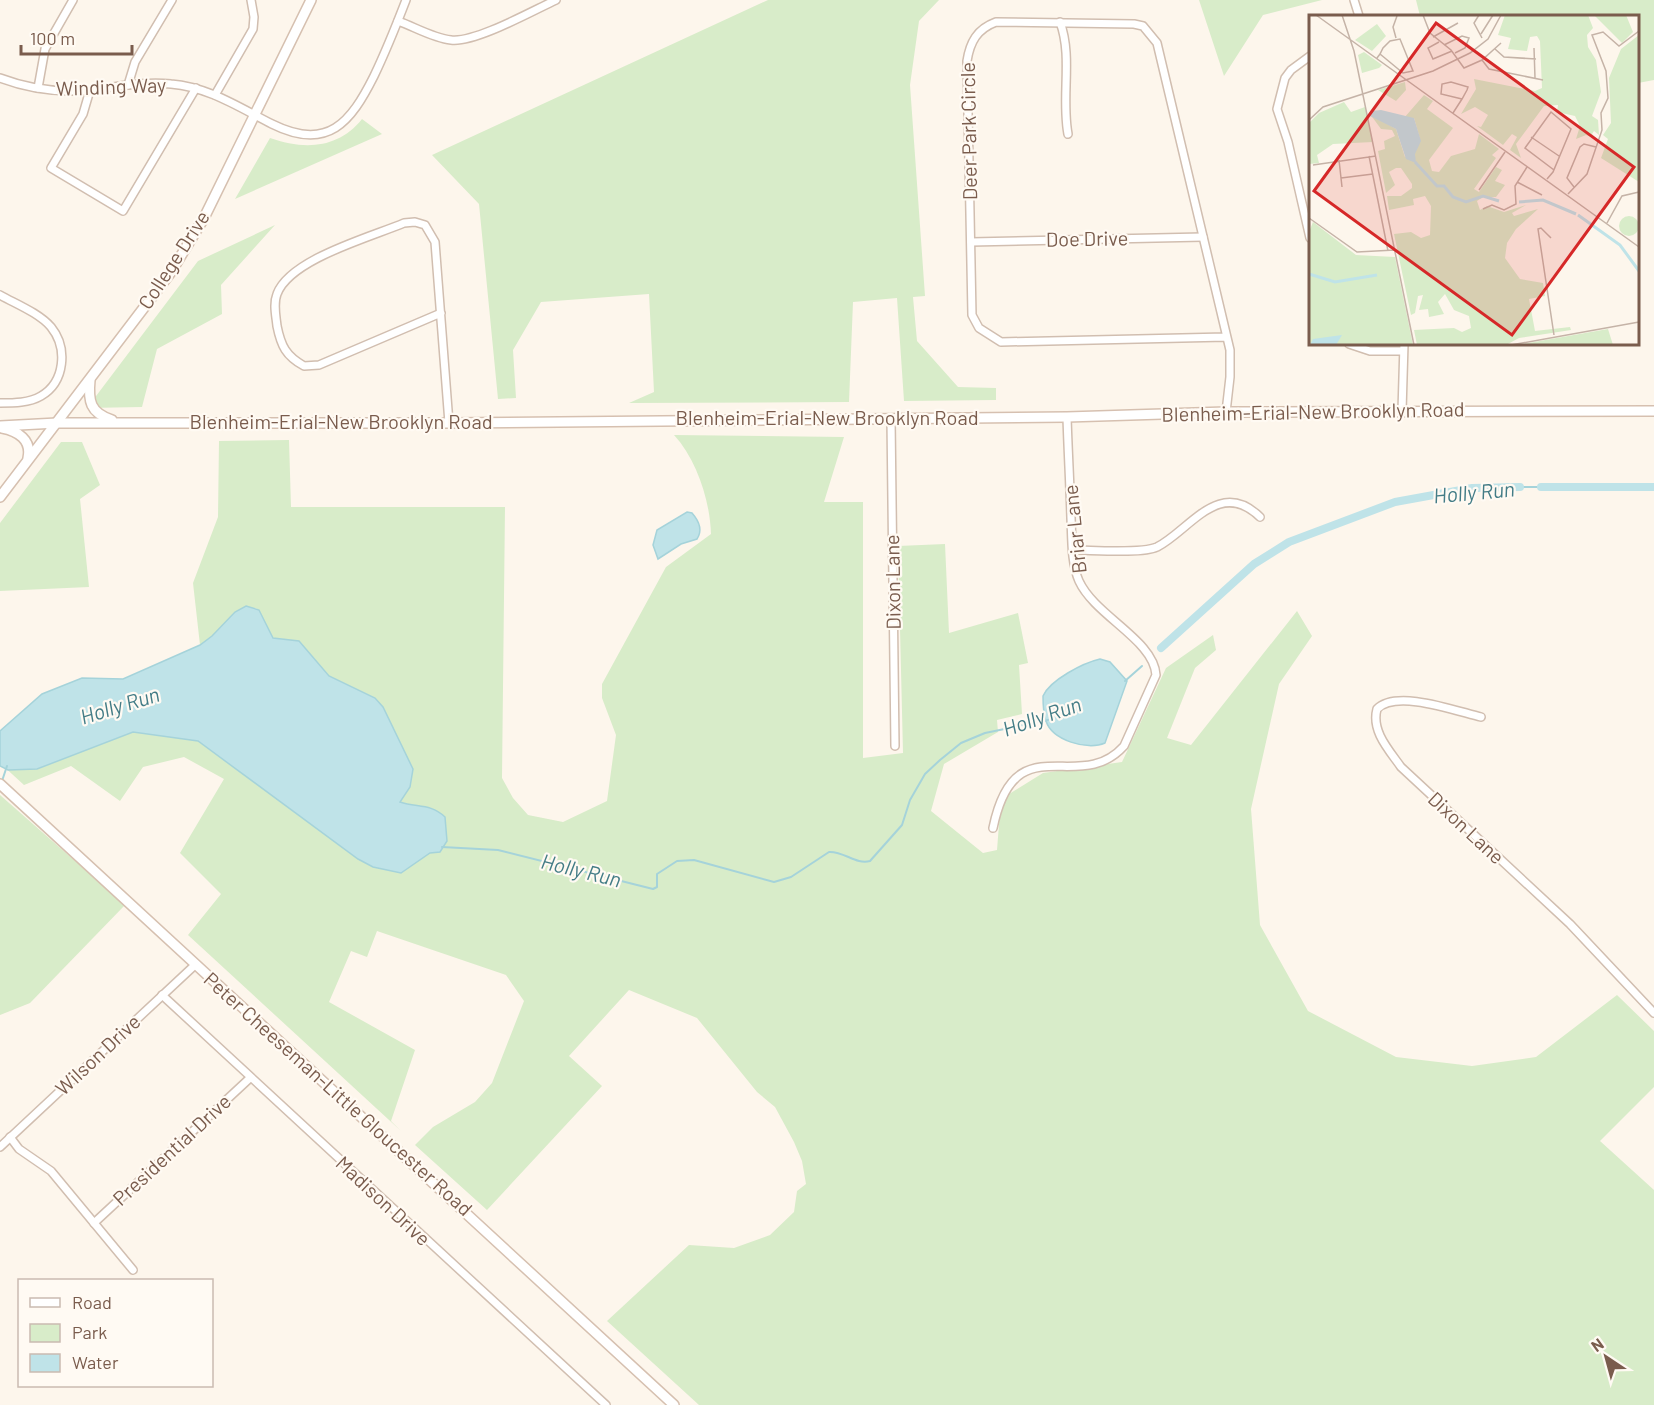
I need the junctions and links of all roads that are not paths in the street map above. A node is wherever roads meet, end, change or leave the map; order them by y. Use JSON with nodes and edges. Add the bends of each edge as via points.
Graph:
{"nodes":[{"id":1,"x":73,"y":0,"type":"edge"},
{"id":2,"x":172,"y":0,"type":"edge"},
{"id":3,"x":251,"y":0,"type":"edge"},
{"id":4,"x":311,"y":0,"type":"edge"},
{"id":5,"x":406,"y":0,"type":"edge"},
{"id":6,"x":556,"y":0,"type":"edge"},
{"id":7,"x":1354,"y":0,"type":"edge"},
{"id":8,"x":1359,"y":15,"type":"edge"},
{"id":9,"x":398,"y":21,"type":"junction"},
{"id":10,"x":1060,"y":22,"type":"junction"},
{"id":11,"x":1309,"y":57,"type":"edge"},
{"id":12,"x":0,"y":78,"type":"edge"},
{"id":13,"x":129,"y":85,"type":"junction"},
{"id":14,"x":38,"y":88,"type":"junction"},
{"id":15,"x":196,"y":88,"type":"junction"},
{"id":16,"x":90,"y":90,"type":"junction"},
{"id":17,"x":215,"y":95,"type":"junction"},
{"id":18,"x":254,"y":114,"type":"junction"},
{"id":19,"x":1068,"y":134,"type":"dead end"},
{"id":20,"x":1309,"y":230,"type":"edge"},
{"id":21,"x":1203,"y":237,"type":"junction"},
{"id":22,"x":970,"y":242,"type":"junction"},
{"id":23,"x":0,"y":295,"type":"edge"},
{"id":24,"x":441,"y":313,"type":"junction"},
{"id":25,"x":1226,"y":337,"type":"junction"},
{"id":26,"x":1352,"y":345,"type":"edge"},
{"id":27,"x":1404,"y":347,"type":"edge"},
{"id":28,"x":91,"y":379,"type":"junction"},
{"id":29,"x":0,"y":403,"type":"edge"},
{"id":30,"x":1402,"y":411,"type":"junction"},
{"id":31,"x":1654,"y":411,"type":"edge"},
{"id":32,"x":1226,"y":412,"type":"junction"},
{"id":33,"x":1067,"y":417,"type":"junction"},
{"id":34,"x":891,"y":419,"type":"junction"},
{"id":35,"x":57,"y":423,"type":"junction"},
{"id":36,"x":129,"y":423,"type":"junction"},
{"id":37,"x":449,"y":423,"type":"junction"},
{"id":38,"x":0,"y":427,"type":"edge"},
{"id":39,"x":26,"y":464,"type":"junction"},
{"id":40,"x":0,"y":497,"type":"edge"},
{"id":41,"x":1260,"y":517,"type":"dead end"},
{"id":42,"x":1074,"y":550,"type":"junction"},
{"id":43,"x":1481,"y":717,"type":"dead end"},
{"id":44,"x":895,"y":746,"type":"dead end"},
{"id":45,"x":0,"y":784,"type":"edge"},
{"id":46,"x":993,"y":828,"type":"dead end"},
{"id":47,"x":196,"y":964,"type":"junction"},
{"id":48,"x":162,"y":995,"type":"junction"},
{"id":49,"x":1654,"y":1012,"type":"edge"},
{"id":50,"x":250,"y":1078,"type":"junction"},
{"id":51,"x":10,"y":1137,"type":"junction"},
{"id":52,"x":0,"y":1147,"type":"edge"},
{"id":53,"x":94,"y":1223,"type":"junction"},
{"id":54,"x":133,"y":1270,"type":"dead end"},
{"id":55,"x":606,"y":1405,"type":"edge"},
{"id":56,"x":674,"y":1405,"type":"edge"}],
"edges":[{"from":1,"to":14,"type":"street","via":[[45,49]]},
{"from":2,"to":13,"type":"street","via":[[135,62]]},
{"from":3,"to":17,"type":"street","via":[[253,29]]},
{"from":4,"to":18,"type":"main road","name":"College Drive"},
{"from":5,"to":9,"type":"street","name":"Winding Way"},
{"from":6,"to":9,"type":"street","via":[[461,40],[441,38]]},
{"from":7,"to":8,"type":"street"},
{"from":9,"to":18,"type":"street","name":"Winding Way","via":[[357,109],[337,127],[298,134]]},
{"from":10,"to":19,"type":"street","via":[[1066,44],[1064,113]]},
{"from":10,"to":21,"type":"street","name":"Deer Park Circle","via":[[1134,24],[1143,26],[1157,43]]},
{"from":10,"to":22,"type":"street","name":"Deer Park Circle","via":[[996,22],[982,29],[969,48],[966,61]]},
{"from":11,"to":20,"type":"street","via":[[1285,78],[1277,108]]},
{"from":12,"to":14,"type":"street","name":"Winding Way"},
{"from":13,"to":15,"type":"street","name":"Winding Way","via":[[168,83]]},
{"from":13,"to":16,"type":"street","name":"Winding Way"},
{"from":14,"to":16,"type":"street","name":"Winding Way"},
{"from":15,"to":16,"type":"street","via":[[123,211],[51,168],[83,114]]},
{"from":15,"to":17,"type":"street","name":"Winding Way"},
{"from":17,"to":18,"type":"street","name":"Winding Way"},
{"from":18,"to":28,"type":"main road","name":"College Drive","via":[[204,218],[177,263]]},
{"from":21,"to":22,"type":"street","name":"Doe Drive"},
{"from":21,"to":25,"type":"street","name":"Deer Park Circle"},
{"from":22,"to":25,"type":"street","name":"Deer Park Circle","via":[[972,315],[979,328],[1001,342]]},
{"from":23,"to":29,"type":"street","via":[[49,325],[62,353],[57,381],[49,391],[32,400]]},
{"from":24,"to":24,"type":"street","via":[[435,242],[425,225],[415,222],[311,261],[280,287],[275,309],[284,351],[304,366],[319,365]]},
{"from":24,"to":37,"type":"street"},
{"from":25,"to":32,"type":"street","name":"Deer Park Circle","via":[[1230,377]]},
{"from":26,"to":27,"type":"street","via":[[1370,351]]},
{"from":27,"to":30,"type":"street"},
{"from":28,"to":35,"type":"main road","name":"College Drive"},
{"from":28,"to":36,"type":"main road","via":[[89,400],[93,409],[108,419]]},
{"from":30,"to":31,"type":"main road","name":"Blenheim-Erial-New Brooklyn Road"},
{"from":30,"to":32,"type":"main road","name":"Blenheim-Erial-New Brooklyn Road"},
{"from":32,"to":33,"type":"main road","name":"Blenheim-Erial-New Brooklyn Road"},
{"from":33,"to":34,"type":"main road","name":"Blenheim-Erial-New Brooklyn Road"},
{"from":33,"to":42,"type":"street","name":"Briar Lane"},
{"from":34,"to":37,"type":"main road","name":"Blenheim-Erial-New Brooklyn Road"},
{"from":34,"to":44,"type":"street","name":"Dixon Lane"},
{"from":35,"to":36,"type":"main road","name":"Blenheim-Erial-New Brooklyn Road"},
{"from":35,"to":38,"type":"main road","name":"Blenheim-Erial-New Brooklyn Road"},
{"from":35,"to":39,"type":"main road","name":"College Drive"},
{"from":36,"to":37,"type":"main road","name":"Blenheim-Erial-New Brooklyn Road"},
{"from":38,"to":39,"type":"main road","via":[[25,439],[29,448]]},
{"from":39,"to":40,"type":"main road","name":"College Drive"},
{"from":41,"to":42,"type":"street","via":[[1247,507],[1221,504],[1200,513],[1155,548]]},
{"from":42,"to":46,"type":"street","name":"Briar Lane","via":[[1078,580],[1086,594],[1146,651],[1156,675],[1124,746],[1116,755],[1094,765],[1046,766],[1023,773],[1005,788]]},
{"from":43,"to":49,"type":"street","name":"Dixon Lane","via":[[1416,702],[1389,701],[1377,709],[1375,723],[1401,767],[1570,924]]},
{"from":45,"to":47,"type":"main road","name":"Peter Cheeseman-Little Gloucester Road"},
{"from":47,"to":48,"type":"street","name":"Wilson Drive"},
{"from":47,"to":56,"type":"main road","name":"Peter Cheeseman-Little Gloucester Road"},
{"from":48,"to":50,"type":"street","name":"Madison Drive"},
{"from":48,"to":51,"type":"street","name":"Wilson Drive"},
{"from":50,"to":53,"type":"street","name":"Presidential Drive"},
{"from":50,"to":55,"type":"street","name":"Madison Drive"},
{"from":51,"to":52,"type":"street","name":"Wilson Drive"},
{"from":51,"to":53,"type":"street","via":[[51,1171]]},
{"from":53,"to":54,"type":"street"}]}
